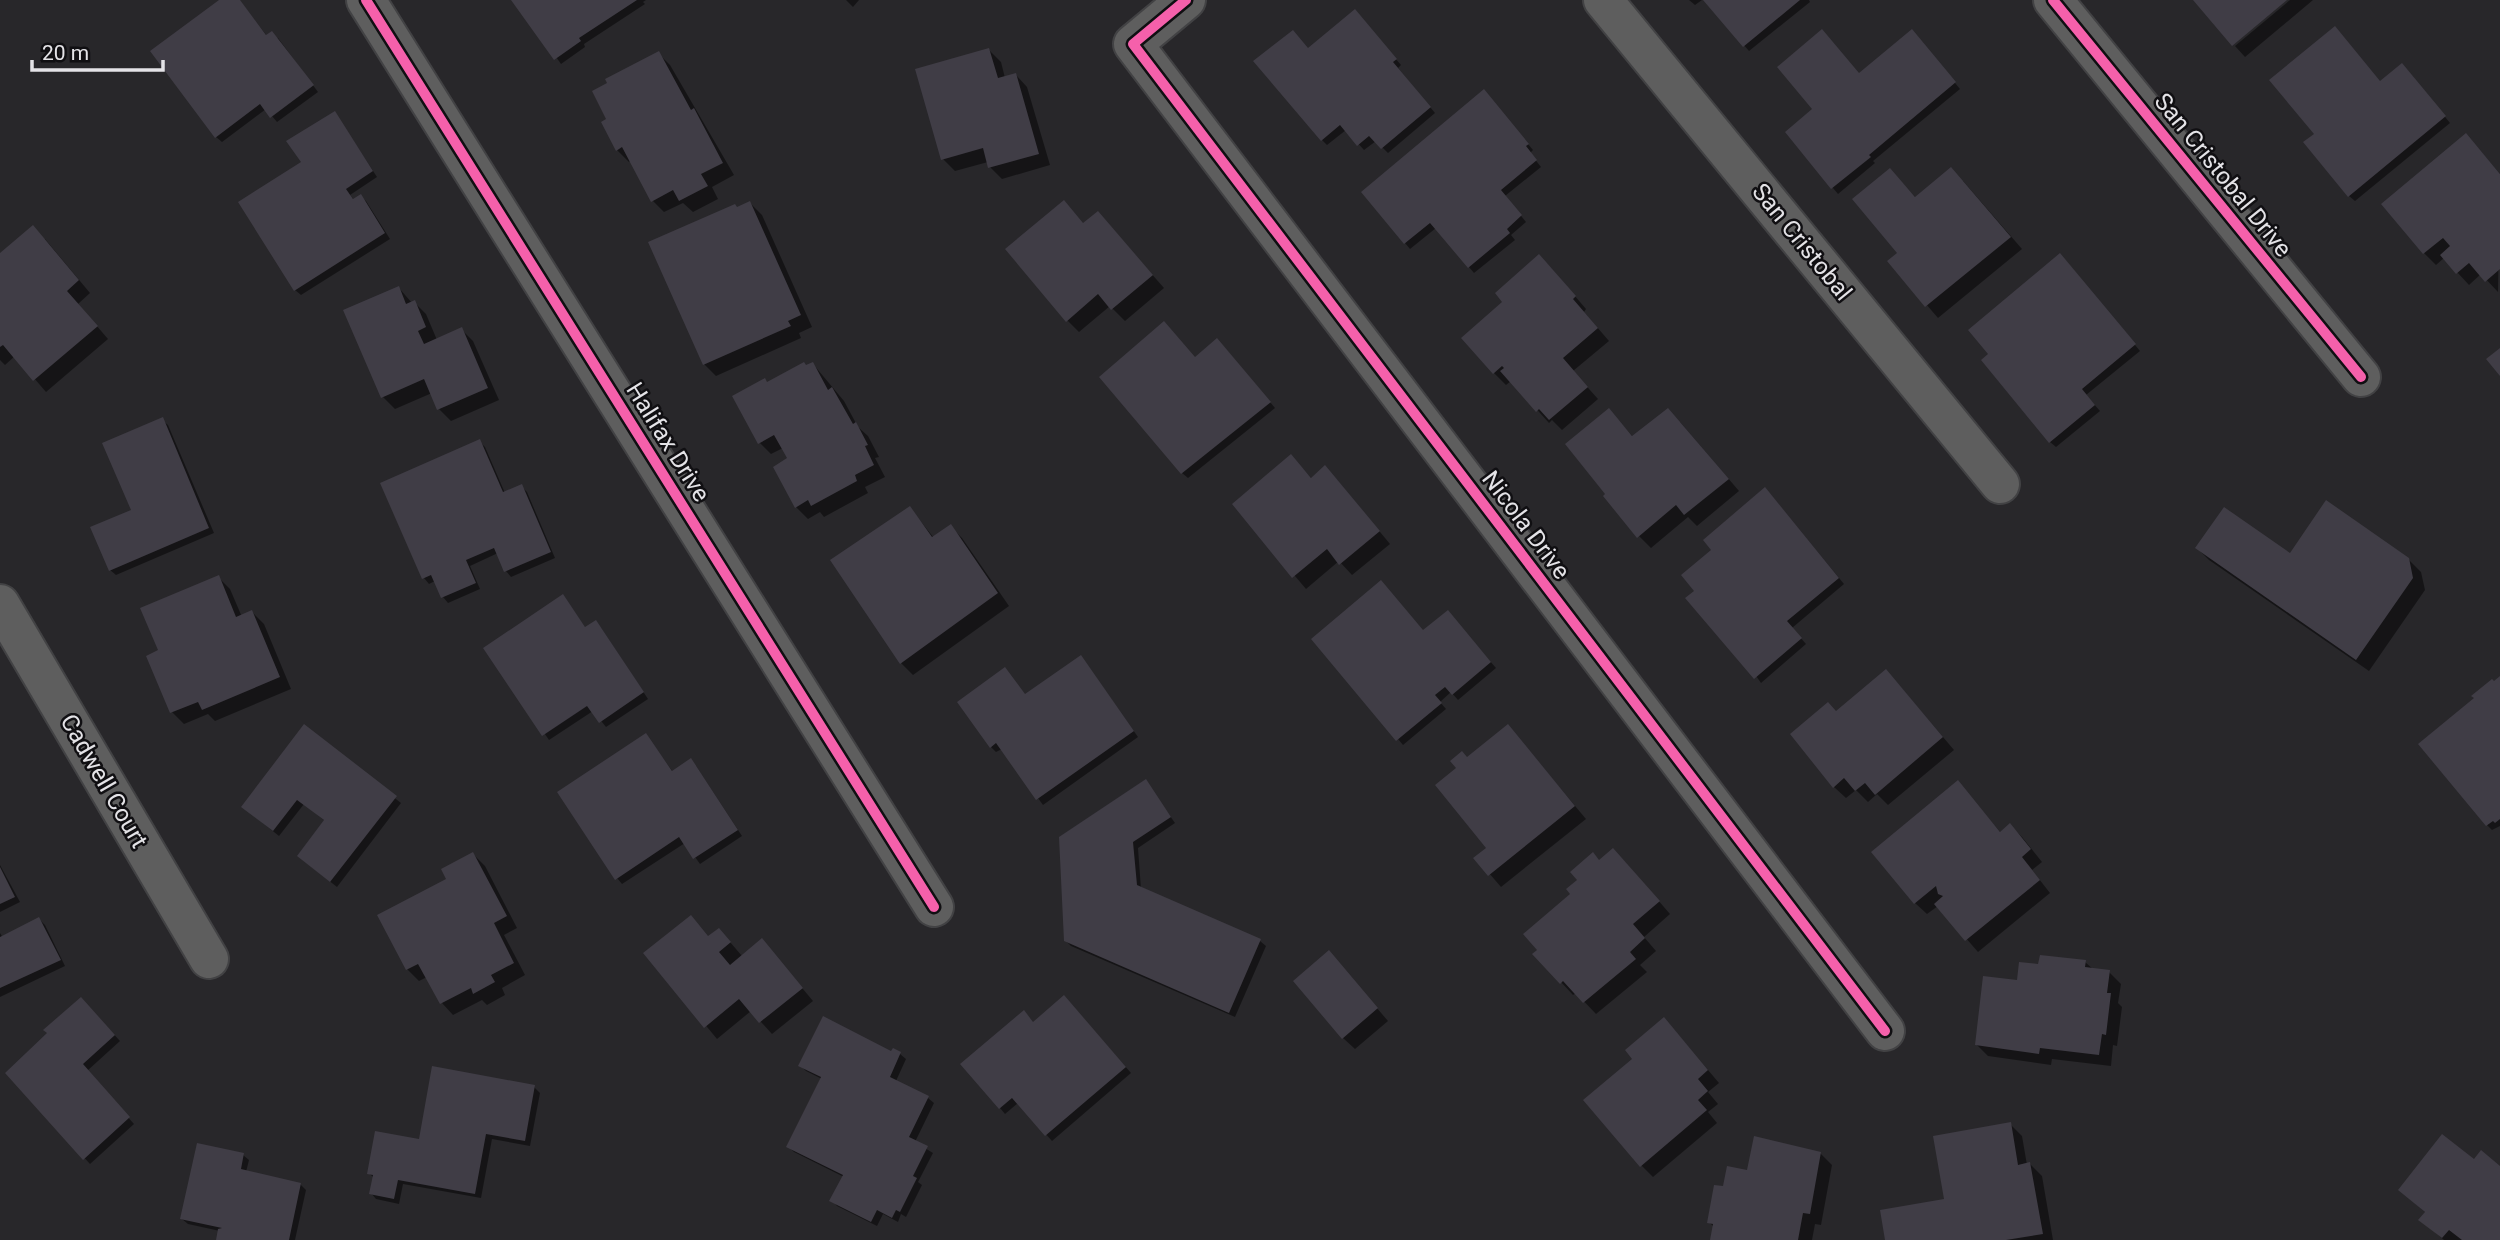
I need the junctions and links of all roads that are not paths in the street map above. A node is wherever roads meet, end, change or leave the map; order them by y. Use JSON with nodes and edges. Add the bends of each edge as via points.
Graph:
{"nodes":[{"id":1,"x":366,"y":0,"type":"edge"},
{"id":2,"x":1186,"y":0,"type":"edge"},
{"id":3,"x":1603,"y":0,"type":"edge"},
{"id":4,"x":2053,"y":0,"type":"edge"},
{"id":5,"x":2361,"y":377,"type":"dead end"},
{"id":6,"x":2000,"y":484,"type":"dead end"},
{"id":7,"x":0,"y":604,"type":"edge"},
{"id":8,"x":934,"y":906,"type":"dead end"},
{"id":9,"x":209,"y":959,"type":"dead end"},
{"id":10,"x":1885,"y":1031,"type":"dead end"}],
"edges":[{"from":1,"to":8,"type":"street","name":"Halifax Drive"},
{"from":2,"to":10,"type":"street","name":"Nicola Drive","via":[[1133,44]]},
{"from":3,"to":6,"type":"street","name":"San Cristobal"},
{"from":4,"to":5,"type":"street","name":"San Cristobal Drive"},
{"from":7,"to":9,"type":"street","name":"Cadwell Court"}]}
